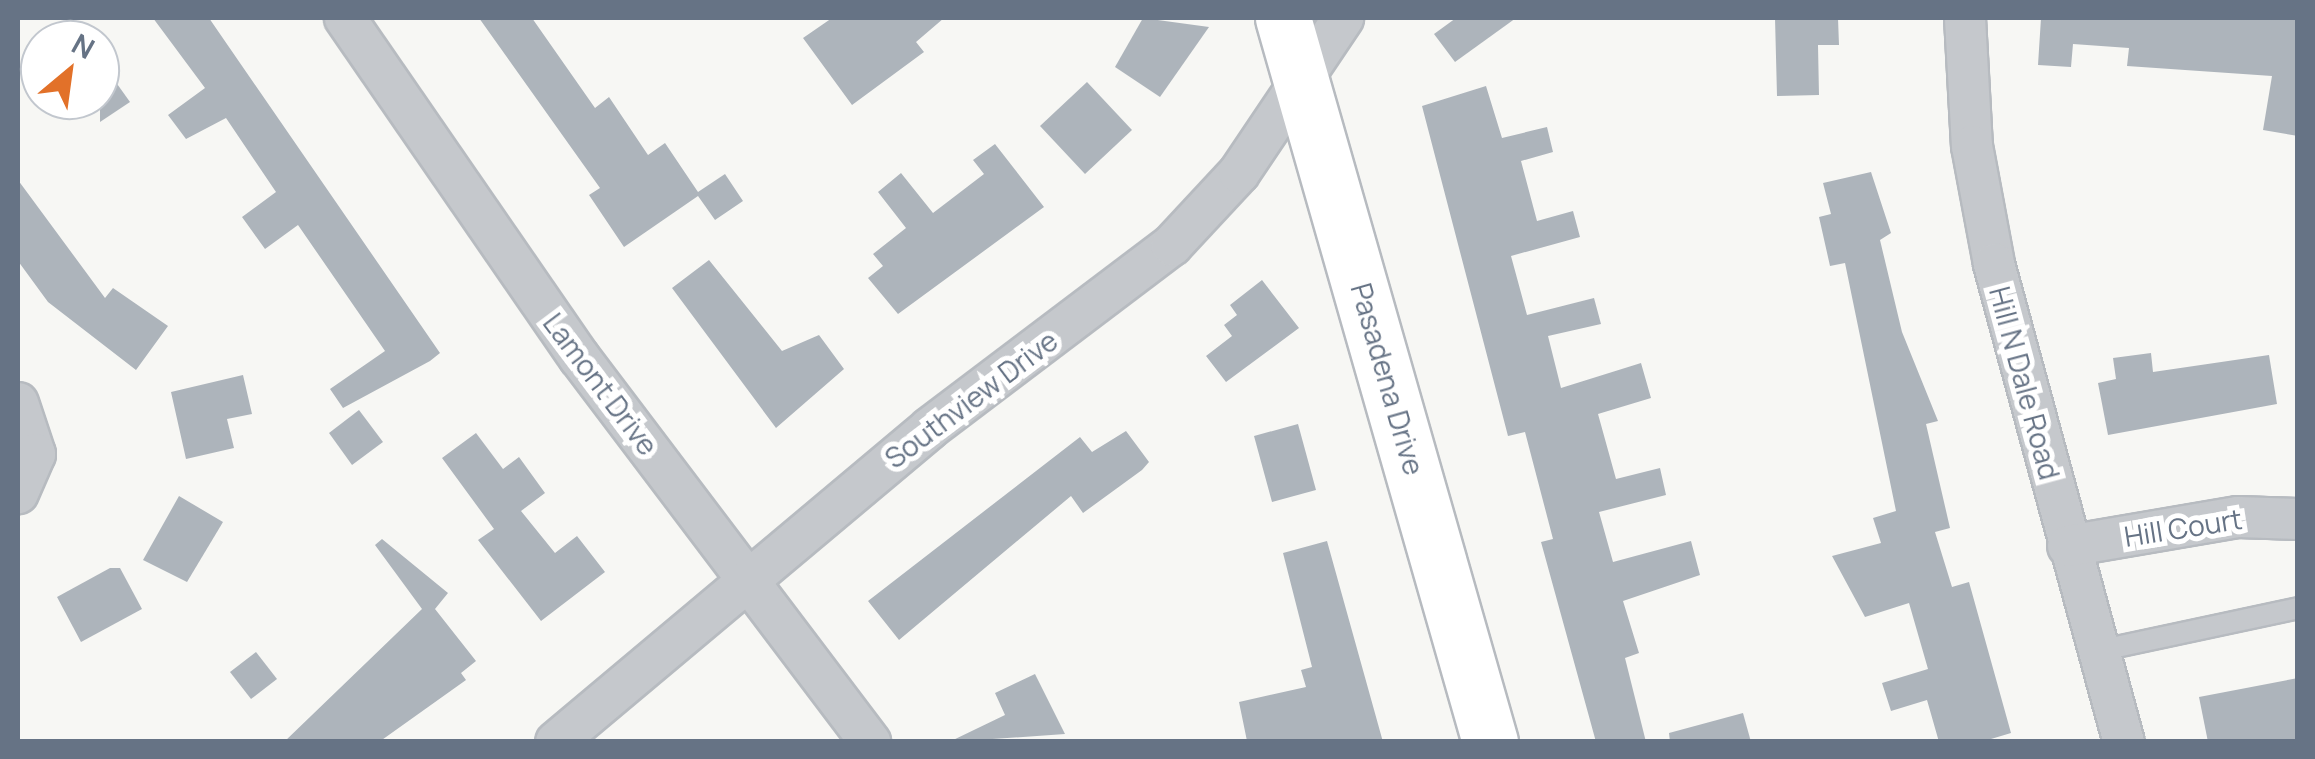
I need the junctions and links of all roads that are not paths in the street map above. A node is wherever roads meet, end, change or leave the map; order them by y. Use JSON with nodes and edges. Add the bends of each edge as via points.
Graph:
{"nodes":[{"id":1,"x":345,"y":18,"type":"edge"},
{"id":2,"x":1283,"y":18,"type":"edge"},
{"id":3,"x":1343,"y":18,"type":"edge"},
{"id":4,"x":1965,"y":18,"type":"edge"},
{"id":5,"x":1301,"y":84,"type":"junction"},
{"id":6,"x":18,"y":403,"type":"edge"},
{"id":7,"x":18,"y":493,"type":"edge"},
{"id":8,"x":2298,"y":519,"type":"edge"},
{"id":9,"x":2068,"y":546,"type":"junction"},
{"id":10,"x":751,"y":582,"type":"junction"},
{"id":11,"x":2298,"y":608,"type":"edge"},
{"id":12,"x":2098,"y":651,"type":"junction"},
{"id":13,"x":556,"y":742,"type":"edge"},
{"id":14,"x":870,"y":742,"type":"edge"},
{"id":15,"x":1490,"y":742,"type":"edge"},
{"id":16,"x":2124,"y":742,"type":"edge"}],
"edges":[{"from":1,"to":10,"type":"street","name":"Lamont Drive","via":[[579,357]]},
{"from":2,"to":5,"type":"street","name":"Pasadena Drive"},
{"from":3,"to":5,"type":"street","name":"Southview Drive"},
{"from":4,"to":9,"type":"street","name":"Hill N Dale Road","via":[[1972,146],[1994,264]]},
{"from":5,"to":10,"type":"street","name":"Southview Drive","via":[[1172,245],[930,428]]},
{"from":5,"to":15,"type":"street","name":"Pasadena Drive"},
{"from":6,"to":7,"type":"street","via":[[34,454]]},
{"from":8,"to":9,"type":"street","name":"Hill Court","via":[[2238,517]]},
{"from":9,"to":12,"type":"street","name":"Hill N Dale Road"},
{"from":10,"to":13,"type":"street","name":"Southview Drive"},
{"from":10,"to":14,"type":"street","name":"Lamont Drive"},
{"from":11,"to":12,"type":"lane"},
{"from":12,"to":16,"type":"street","name":"Hill N Dale Road"}]}
